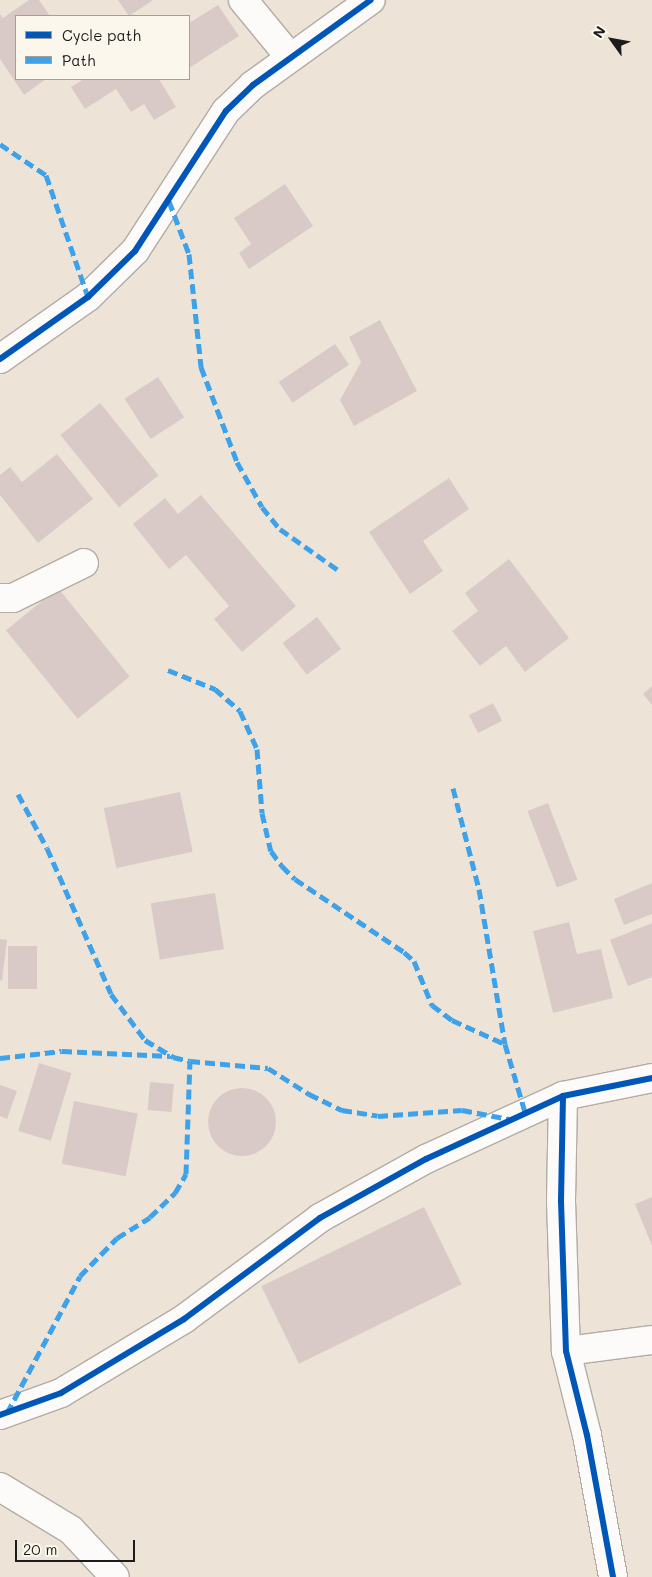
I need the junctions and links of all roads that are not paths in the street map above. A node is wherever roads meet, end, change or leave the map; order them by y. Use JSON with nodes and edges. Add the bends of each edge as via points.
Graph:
{"nodes":[{"id":1,"x":243,"y":0,"type":"edge"},
{"id":2,"x":371,"y":0,"type":"edge"},
{"id":3,"x":289,"y":56,"type":"junction"},
{"id":4,"x":0,"y":358,"type":"edge"},
{"id":5,"x":84,"y":563,"type":"dead end"},
{"id":6,"x":0,"y":598,"type":"edge"},
{"id":7,"x":652,"y":1078,"type":"edge"},
{"id":8,"x":563,"y":1096,"type":"junction"},
{"id":9,"x":652,"y":1340,"type":"edge"},
{"id":10,"x":566,"y":1350,"type":"junction"},
{"id":11,"x":0,"y":1416,"type":"edge"},
{"id":12,"x":0,"y":1487,"type":"edge"},
{"id":13,"x":115,"y":1577,"type":"edge"},
{"id":14,"x":613,"y":1577,"type":"edge"}],
"edges":[{"from":1,"to":3,"type":"street"},
{"from":2,"to":3,"type":"street"},
{"from":3,"to":4,"type":"street","via":[[226,111],[135,251],[88,297]]},
{"from":5,"to":6,"type":"street","via":[[13,598]]},
{"from":7,"to":8,"type":"street"},
{"from":8,"to":10,"type":"street","via":[[561,1201]]},
{"from":8,"to":11,"type":"street","via":[[426,1159],[320,1218],[184,1319],[61,1394]]},
{"from":9,"to":10,"type":"street"},
{"from":10,"to":14,"type":"street","via":[[588,1435]]},
{"from":12,"to":13,"type":"street","via":[[72,1530]]}]}
